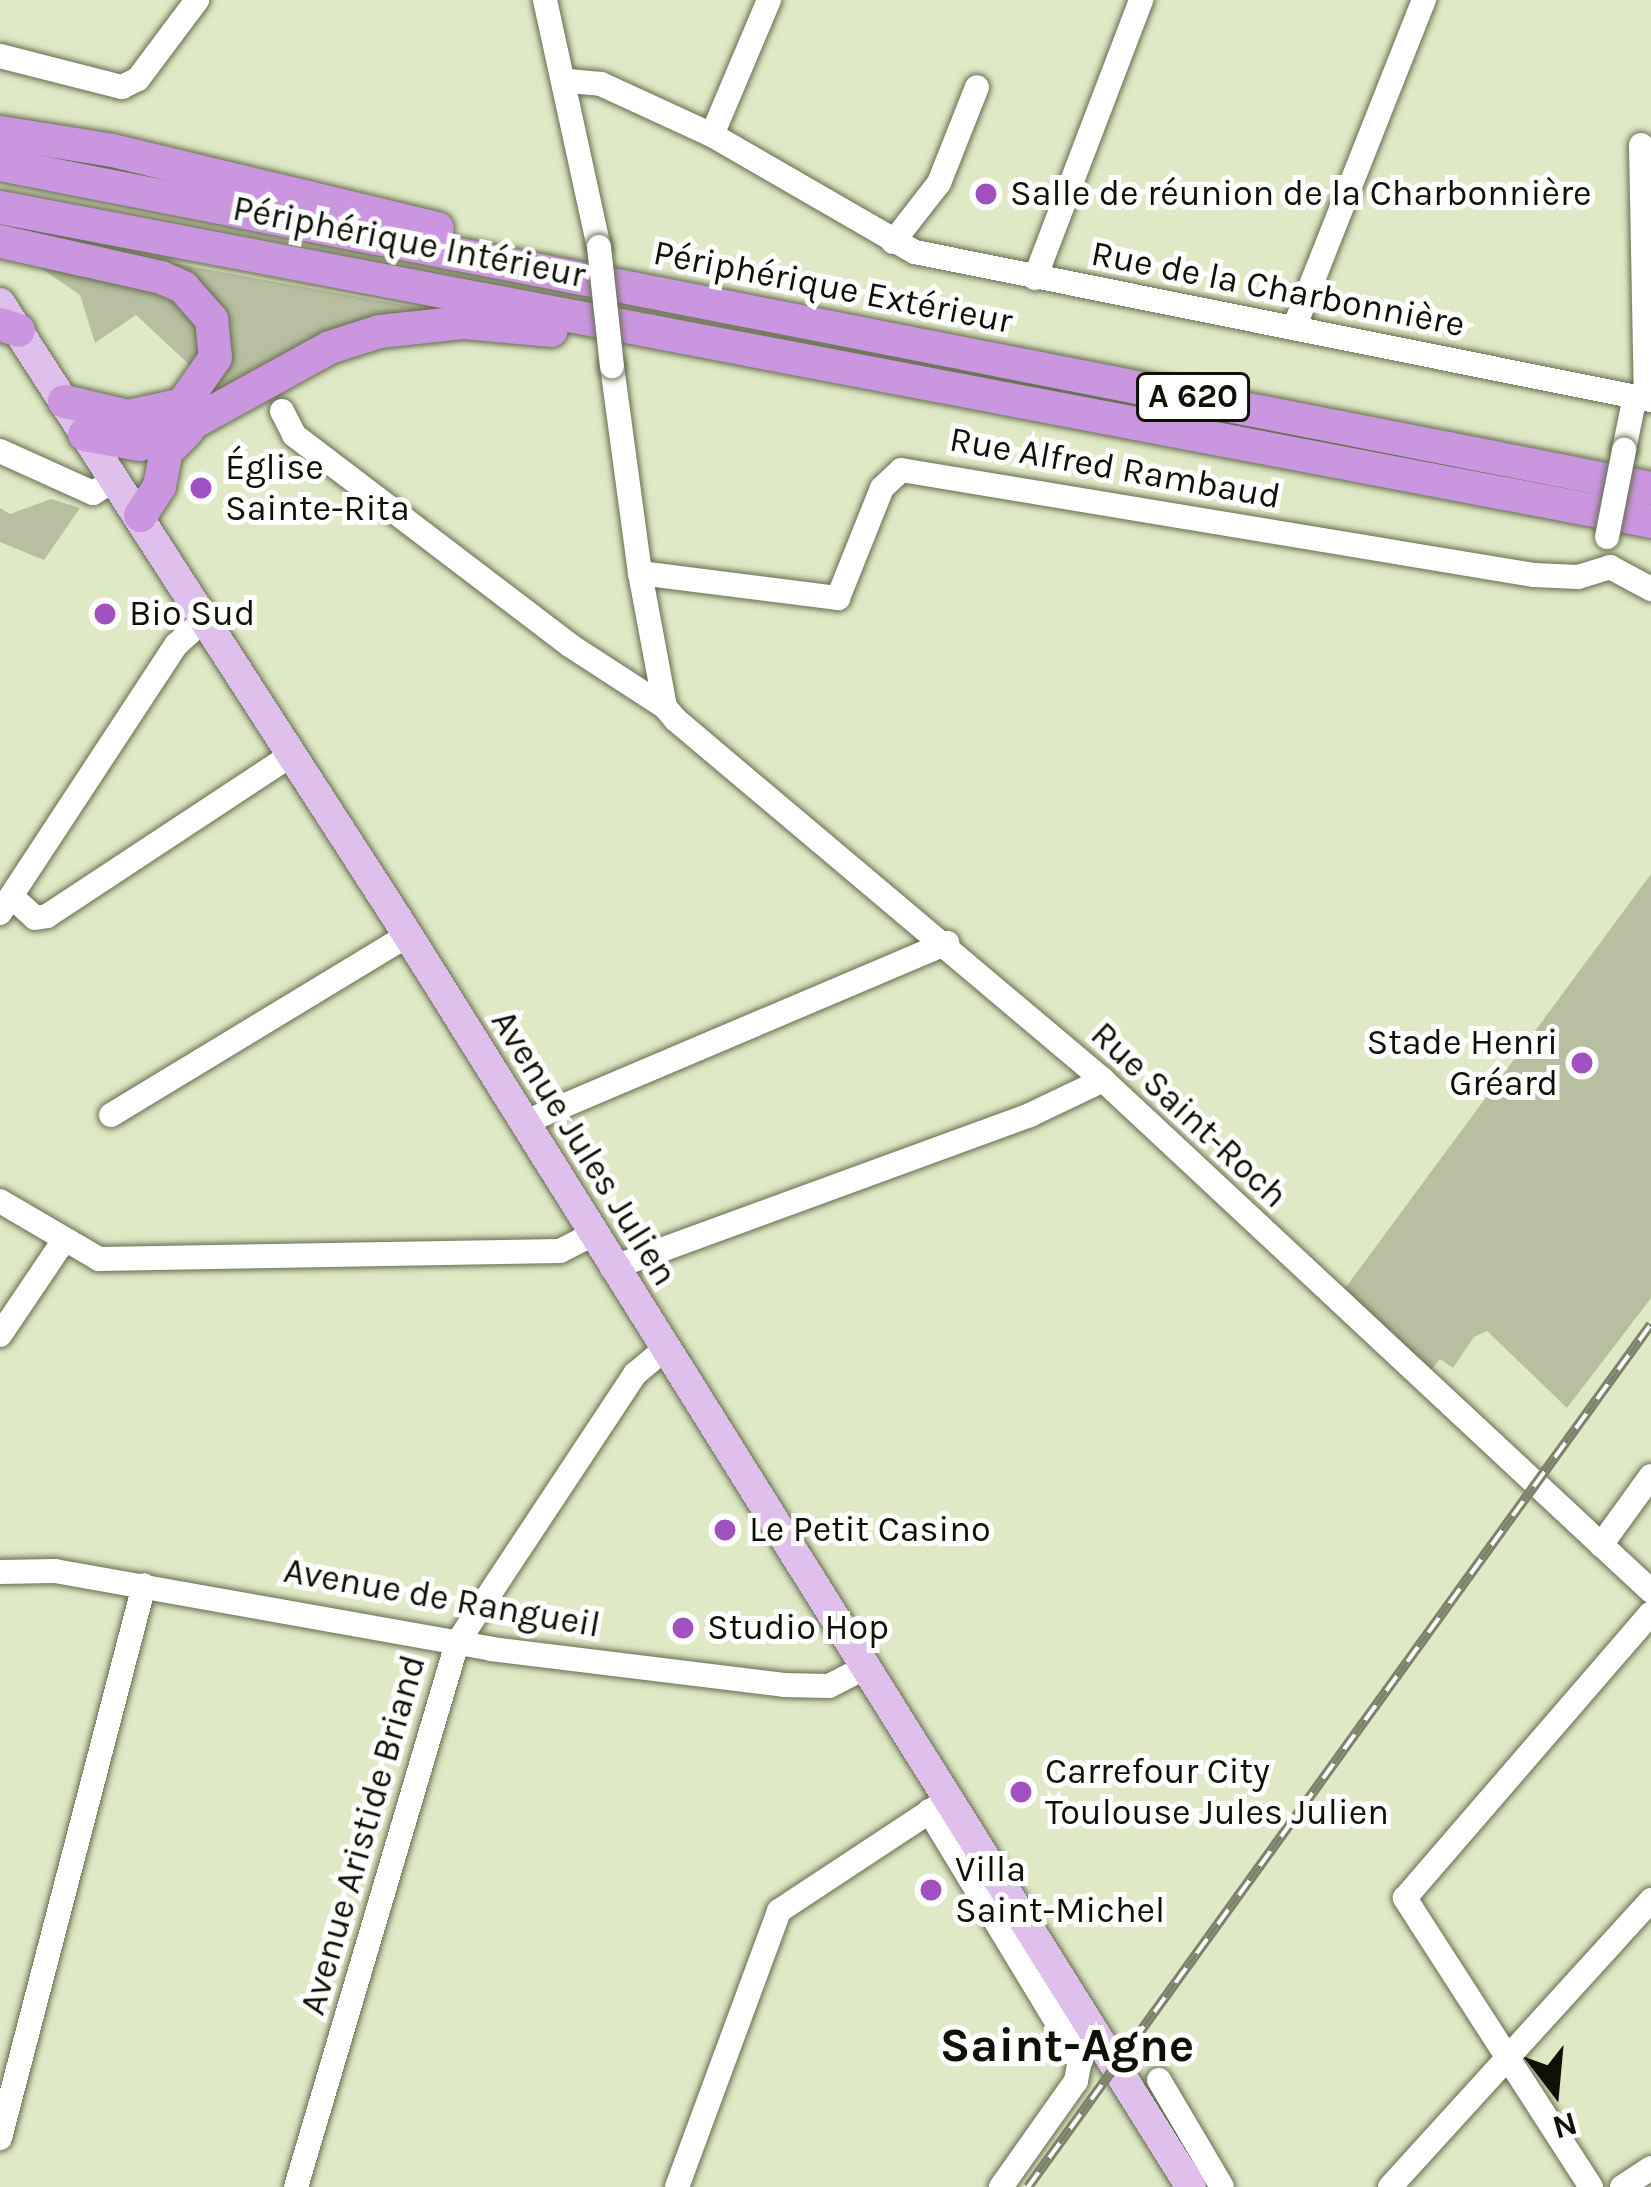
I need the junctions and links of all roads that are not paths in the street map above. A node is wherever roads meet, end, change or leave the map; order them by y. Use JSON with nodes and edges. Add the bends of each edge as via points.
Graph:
{"nodes":[{"id":1,"x":197,"y":0,"type":"edge"},
{"id":2,"x":545,"y":0,"type":"edge"},
{"id":3,"x":1141,"y":0,"type":"edge"},
{"id":4,"x":1421,"y":0,"type":"edge"},
{"id":5,"x":761,"y":6,"type":"edge"},
{"id":6,"x":0,"y":56,"type":"edge"},
{"id":7,"x":568,"y":81,"type":"junction"},
{"id":8,"x":977,"y":87,"type":"dead end"},
{"id":9,"x":0,"y":109,"type":"edge"},
{"id":10,"x":0,"y":132,"type":"edge"},
{"id":11,"x":712,"y":135,"type":"junction"},
{"id":12,"x":1641,"y":145,"type":"dead end"},
{"id":13,"x":112,"y":149,"type":"junction"},
{"id":14,"x":0,"y":164,"type":"edge"},
{"id":15,"x":0,"y":207,"type":"edge"},
{"id":16,"x":0,"y":241,"type":"edge"},
{"id":17,"x":893,"y":242,"type":"junction"},
{"id":18,"x":543,"y":269,"type":"junction"},
{"id":19,"x":1035,"y":278,"type":"junction"},
{"id":20,"x":6,"y":319,"type":"edge"},
{"id":21,"x":1294,"y":328,"type":"junction"},
{"id":22,"x":668,"y":333,"type":"junction"},
{"id":23,"x":1644,"y":398,"type":"edge"},
{"id":24,"x":64,"y":401,"type":"junction"},
{"id":25,"x":282,"y":411,"type":"dead end"},
{"id":26,"x":195,"y":422,"type":"junction"},
{"id":27,"x":0,"y":432,"type":"edge"},
{"id":28,"x":84,"y":434,"type":"junction"},
{"id":29,"x":9,"y":457,"type":"edge"},
{"id":30,"x":114,"y":480,"type":"junction"},
{"id":31,"x":1651,"y":488,"type":"edge"},
{"id":32,"x":140,"y":515,"type":"junction"},
{"id":33,"x":1651,"y":521,"type":"edge"},
{"id":34,"x":1610,"y":567,"type":"junction"},
{"id":35,"x":640,"y":573,"type":"junction"},
{"id":36,"x":1651,"y":589,"type":"edge"},
{"id":37,"x":204,"y":620,"type":"junction"},
{"id":38,"x":655,"y":653,"type":"junction"},
{"id":39,"x":621,"y":681,"type":"junction"},
{"id":40,"x":665,"y":707,"type":"junction"},
{"id":41,"x":291,"y":754,"type":"junction"},
{"id":42,"x":6,"y":904,"type":"edge"},
{"id":43,"x":407,"y":935,"type":"junction"},
{"id":44,"x":947,"y":943,"type":"junction"},
{"id":45,"x":1103,"y":1080,"type":"junction"},
{"id":46,"x":111,"y":1114,"type":"dead end"},
{"id":47,"x":523,"y":1123,"type":"junction"},
{"id":48,"x":0,"y":1201,"type":"edge"},
{"id":49,"x":592,"y":1235,"type":"junction"},
{"id":50,"x":62,"y":1243,"type":"junction"},
{"id":51,"x":612,"y":1268,"type":"junction"},
{"id":52,"x":0,"y":1335,"type":"edge"},
{"id":53,"x":664,"y":1350,"type":"junction"},
{"id":54,"x":1651,"y":1475,"type":"edge"},
{"id":55,"x":1600,"y":1545,"type":"junction"},
{"id":56,"x":1,"y":1572,"type":"edge"},
{"id":57,"x":144,"y":1585,"type":"junction"},
{"id":58,"x":1651,"y":1591,"type":"edge"},
{"id":59,"x":1651,"y":1613,"type":"edge"},
{"id":60,"x":457,"y":1642,"type":"junction"},
{"id":61,"x":864,"y":1668,"type":"junction"},
{"id":62,"x":939,"y":1805,"type":"junction"},
{"id":63,"x":1651,"y":1900,"type":"edge"},
{"id":64,"x":1507,"y":2060,"type":"junction"},
{"id":65,"x":1159,"y":2080,"type":"dead end"},
{"id":66,"x":0,"y":2138,"type":"edge"},
{"id":67,"x":1651,"y":2168,"type":"edge"},
{"id":68,"x":296,"y":2187,"type":"edge"},
{"id":69,"x":677,"y":2187,"type":"edge"},
{"id":70,"x":1001,"y":2187,"type":"edge"},
{"id":71,"x":1191,"y":2187,"type":"edge"},
{"id":72,"x":1222,"y":2187,"type":"edge"},
{"id":73,"x":1390,"y":2187,"type":"edge"},
{"id":74,"x":1591,"y":2187,"type":"edge"},
{"id":75,"x":1622,"y":2187,"type":"edge"}],
"edges":[{"from":1,"to":6,"type":"street","via":[[138,79],[122,87]]},
{"from":2,"to":7,"type":"street"},
{"from":3,"to":19,"type":"street"},
{"from":4,"to":21,"type":"street"},
{"from":5,"to":11,"type":"street"},
{"from":7,"to":11,"type":"street","name":"Rue de la Charbonnière","via":[[601,84]]},
{"from":7,"to":35,"type":"street","bridge":true,"via":[[599,248]]},
{"from":8,"to":17,"type":"street","via":[[939,182]]},
{"from":9,"to":13,"type":"highway"},
{"from":10,"to":13,"type":"highway"},
{"from":11,"to":17,"type":"street","name":"Rue de la Charbonnière"},
{"from":12,"to":23,"type":"street"},
{"from":13,"to":18,"type":"highway","via":[[509,246]]},
{"from":14,"to":18,"type":"highway","name":"Périphérique Extérieur","number":"A 620"},
{"from":15,"to":22,"type":"highway","name":"Périphérique Intérieur","number":"A 620"},
{"from":16,"to":24,"type":"highway","via":[[161,277],[183,287],[211,319],[215,357],[182,404],[149,416]]},
{"from":17,"to":19,"type":"street","name":"Rue de la Charbonnière"},
{"from":18,"to":31,"type":"highway","name":"Périphérique Extérieur","number":"A 620"},
{"from":19,"to":21,"type":"street","name":"Rue de la Charbonnière"},
{"from":20,"to":24,"type":"main road","name":"Avenue Jules Julien"},
{"from":21,"to":23,"type":"street","name":"Rue de la Charbonnière"},
{"from":22,"to":26,"type":"highway","via":[[627,343],[510,324],[411,324],[329,346]]},
{"from":22,"to":33,"type":"highway","name":"Périphérique Intérieur","number":"A 620"},
{"from":23,"to":34,"type":"street","bridge":true,"via":[[1624,450],[1607,537]]},
{"from":24,"to":28,"type":"main road","name":"Avenue Jules Julien"},
{"from":25,"to":39,"type":"street","name":"Rue Saint-Roch","via":[[294,435]]},
{"from":26,"to":28,"type":"highway","via":[[139,444]]},
{"from":26,"to":32,"type":"highway","via":[[166,451],[159,486]]},
{"from":27,"to":29,"type":"street"},
{"from":28,"to":30,"type":"main road","name":"Avenue Jules Julien"},
{"from":29,"to":30,"type":"street","via":[[93,493]]},
{"from":30,"to":32,"type":"main road","name":"Avenue Jules Julien"},
{"from":32,"to":37,"type":"main road","name":"Avenue Jules Julien"},
{"from":34,"to":35,"type":"street","name":"Rue Alfred Rambaud","via":[[1578,577],[1534,575],[902,470],[882,488],[838,598]]},
{"from":34,"to":36,"type":"street"},
{"from":35,"to":38,"type":"street"},
{"from":37,"to":41,"type":"main road","name":"Avenue Jules Julien"},
{"from":37,"to":42,"type":"street","via":[[176,645]]},
{"from":38,"to":39,"type":"street","via":[[648,667]]},
{"from":38,"to":40,"type":"street"},
{"from":39,"to":40,"type":"street","name":"Rue Saint-Roch"},
{"from":40,"to":44,"type":"street","name":"Rue Saint-Roch"},
{"from":41,"to":42,"type":"street","via":[[47,916]]},
{"from":41,"to":43,"type":"main road","name":"Avenue Jules Julien"},
{"from":43,"to":46,"type":"street"},
{"from":43,"to":47,"type":"main road","name":"Avenue Jules Julien"},
{"from":44,"to":45,"type":"street","name":"Rue Saint-Roch"},
{"from":44,"to":47,"type":"street"},
{"from":45,"to":51,"type":"street","via":[[1030,1115]]},
{"from":45,"to":55,"type":"street","name":"Rue Saint-Roch"},
{"from":47,"to":49,"type":"main road","name":"Avenue Jules Julien"},
{"from":48,"to":50,"type":"street"},
{"from":49,"to":50,"type":"street","via":[[560,1251],[191,1257],[99,1258]]},
{"from":49,"to":51,"type":"main road","name":"Avenue Jules Julien"},
{"from":50,"to":52,"type":"street"},
{"from":51,"to":53,"type":"main road","name":"Avenue Jules Julien"},
{"from":53,"to":60,"type":"street","name":"Avenue Aristide Briand","via":[[635,1374]]},
{"from":53,"to":61,"type":"main road","name":"Avenue Jules Julien"},
{"from":54,"to":55,"type":"street"},
{"from":55,"to":58,"type":"street","name":"Rue Saint-Roch"},
{"from":56,"to":57,"type":"street","name":"Avenue de Rangueil"},
{"from":57,"to":60,"type":"street","name":"Avenue de Rangueil"},
{"from":57,"to":66,"type":"street"},
{"from":59,"to":64,"type":"street","via":[[1405,1898]]},
{"from":60,"to":61,"type":"street","name":"Avenue de Rangueil","via":[[812,1687]]},
{"from":60,"to":68,"type":"street","name":"Avenue Aristide Briand"},
{"from":61,"to":62,"type":"main road","name":"Avenue Jules Julien"},
{"from":62,"to":69,"type":"street","via":[[779,1911]]},
{"from":62,"to":70,"type":"street","name":"Avenue Jules Julien","via":[[1080,2060],[1076,2081]]},
{"from":62,"to":71,"type":"main road","name":"Avenue Jules Julien"},
{"from":63,"to":64,"type":"street"},
{"from":64,"to":73,"type":"street"},
{"from":64,"to":74,"type":"street"},
{"from":65,"to":72,"type":"street"},
{"from":67,"to":75,"type":"street"}]}
